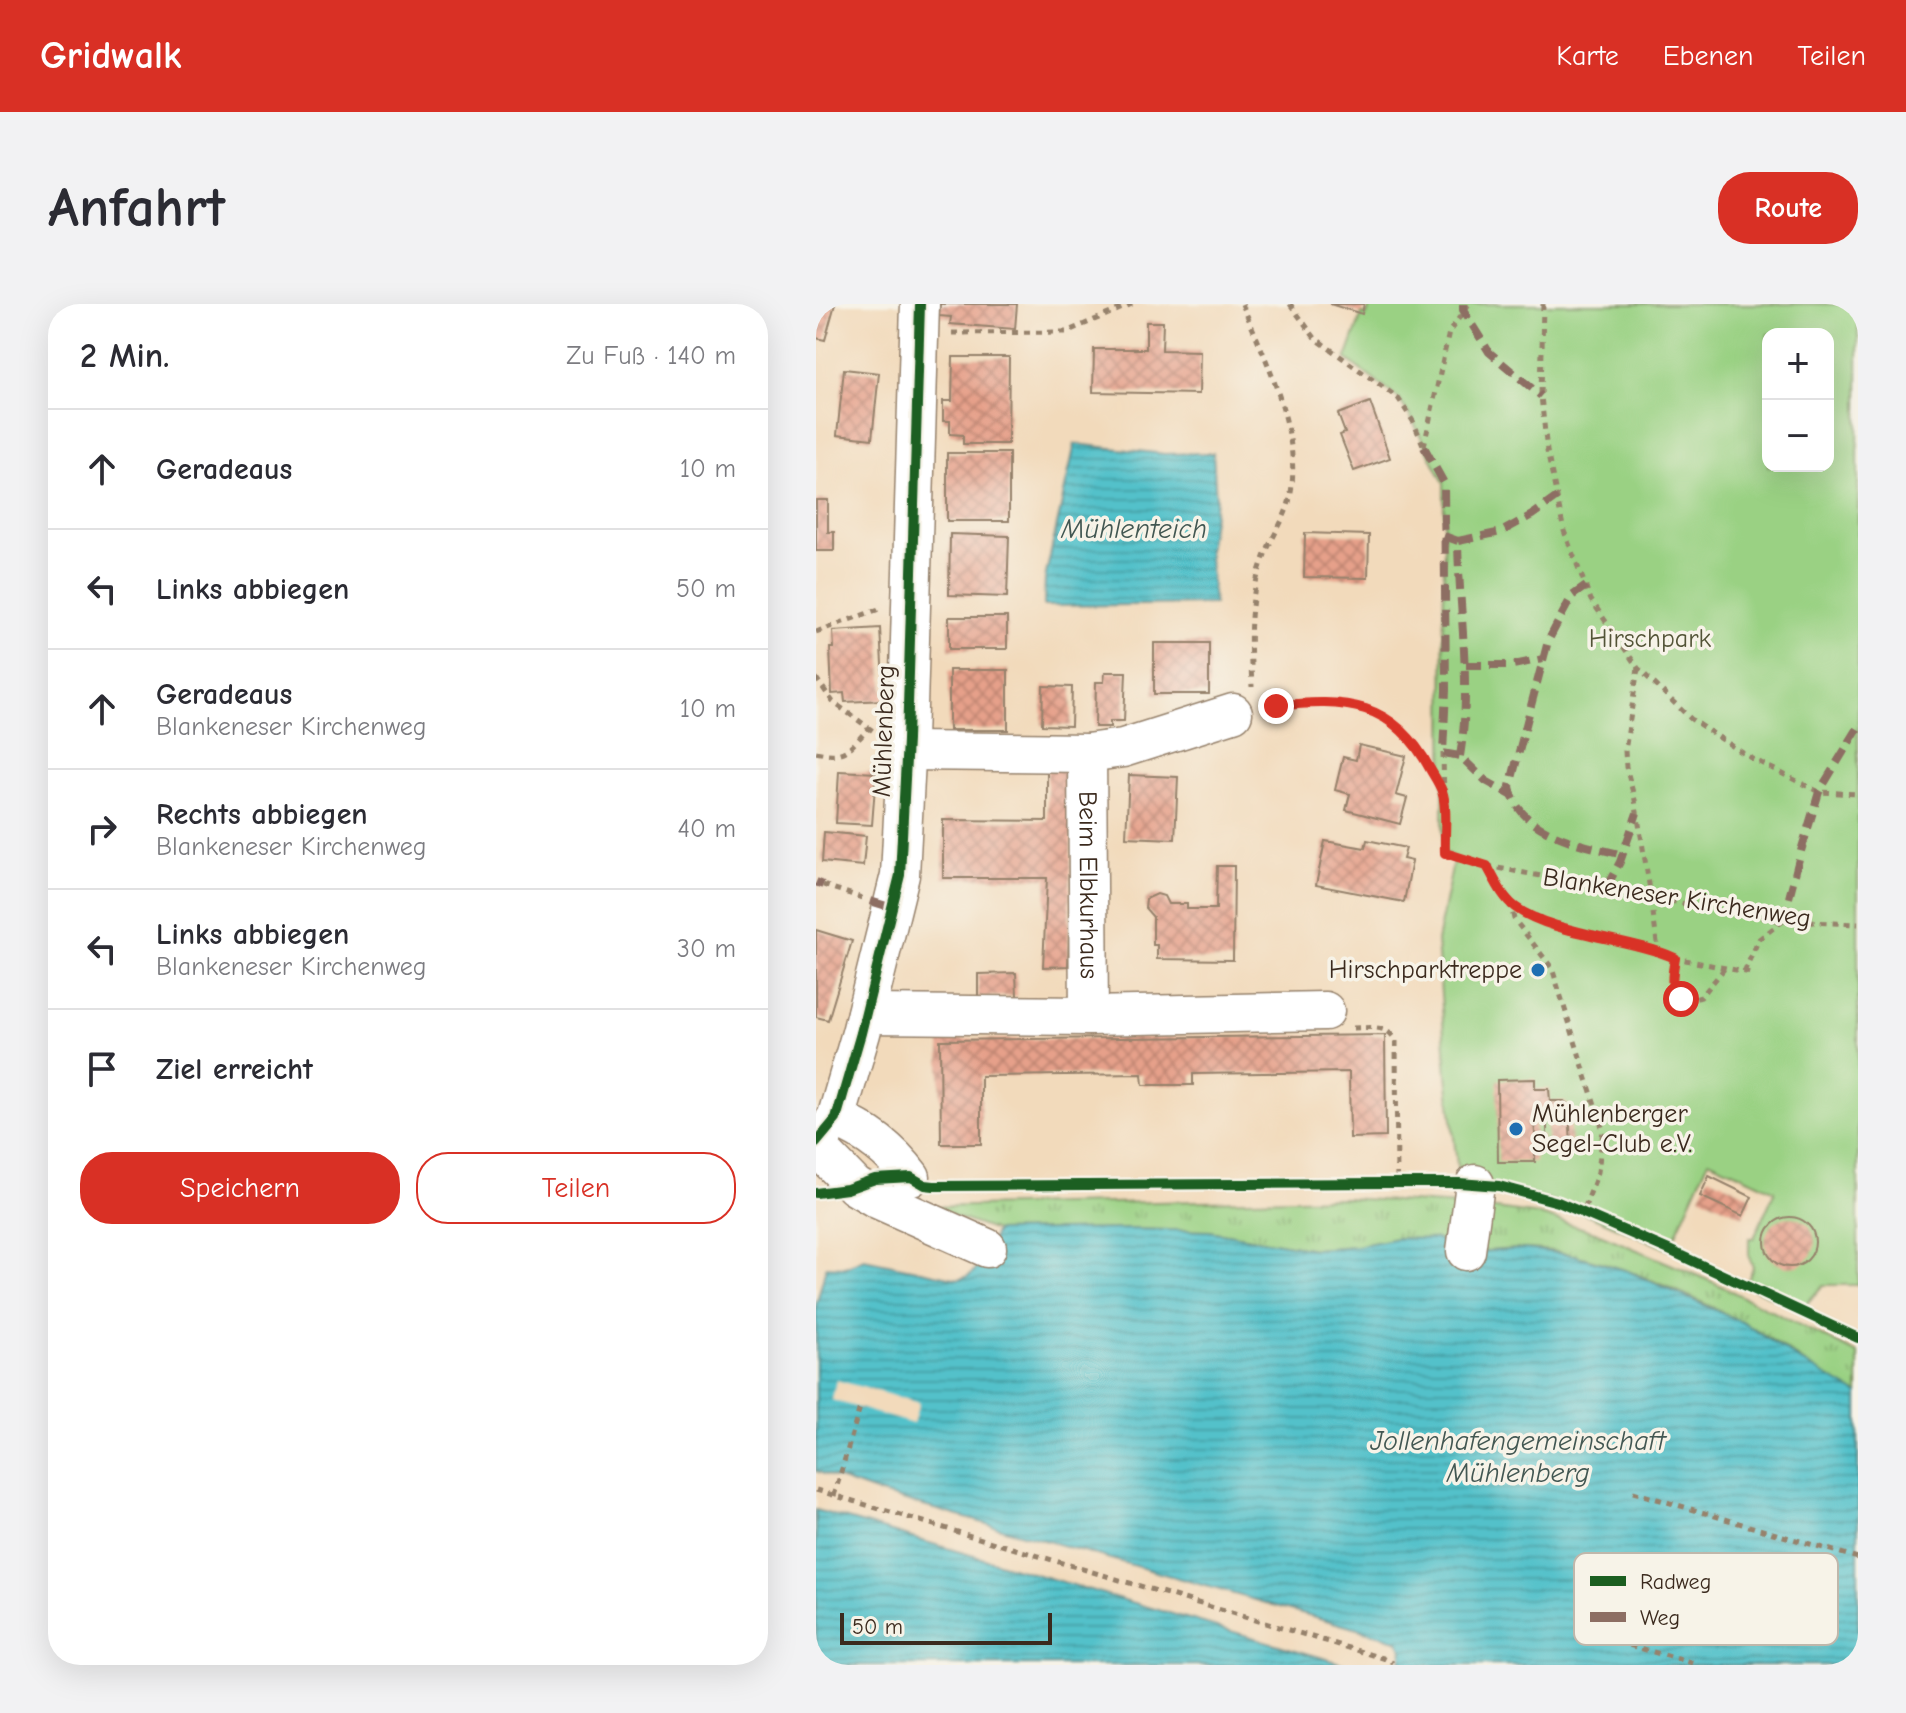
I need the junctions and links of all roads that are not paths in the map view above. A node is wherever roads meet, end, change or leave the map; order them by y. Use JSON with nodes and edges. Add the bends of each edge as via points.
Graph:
{"nodes":[{"id":1,"x":919,"y":318,"type":"edge"},
{"id":2,"x":1250,"y":704,"type":"road end"},
{"id":3,"x":907,"y":745,"type":"junction"},
{"id":4,"x":1087,"y":753,"type":"junction"},
{"id":5,"x":1325,"y":1011,"type":"dead end"},
{"id":6,"x":866,"y":1014,"type":"junction"},
{"id":7,"x":1089,"y":1016,"type":"junction"},
{"id":8,"x":823,"y":1136,"type":"edge"},
{"id":9,"x":911,"y":1177,"type":"dead end"},
{"id":10,"x":1475,"y":1184,"type":"dead end"},
{"id":11,"x":987,"y":1248,"type":"dead end"},
{"id":12,"x":1466,"y":1251,"type":"dead end"}],
"edges":[{"from":1,"to":3,"type":"street","name":"Mühlenberg"},
{"from":2,"to":4,"type":"street","via":[[1123,748]]},
{"from":3,"to":4,"type":"street"},
{"from":3,"to":6,"type":"street","name":"Mühlenberg","via":[[900,875]]},
{"from":4,"to":7,"type":"street","name":"Beim Elbkurhaus"},
{"from":5,"to":7,"type":"street","name":"Beim Elbkurhaus"},
{"from":6,"to":7,"type":"street","name":"Beim Elbkurhaus"},
{"from":6,"to":8,"type":"street","name":"Mühlenberg"},
{"from":8,"to":9,"type":"street","via":[[870,1135]]},
{"from":8,"to":11,"type":"street","via":[[855,1186]]},
{"from":10,"to":12,"type":"street"}]}
